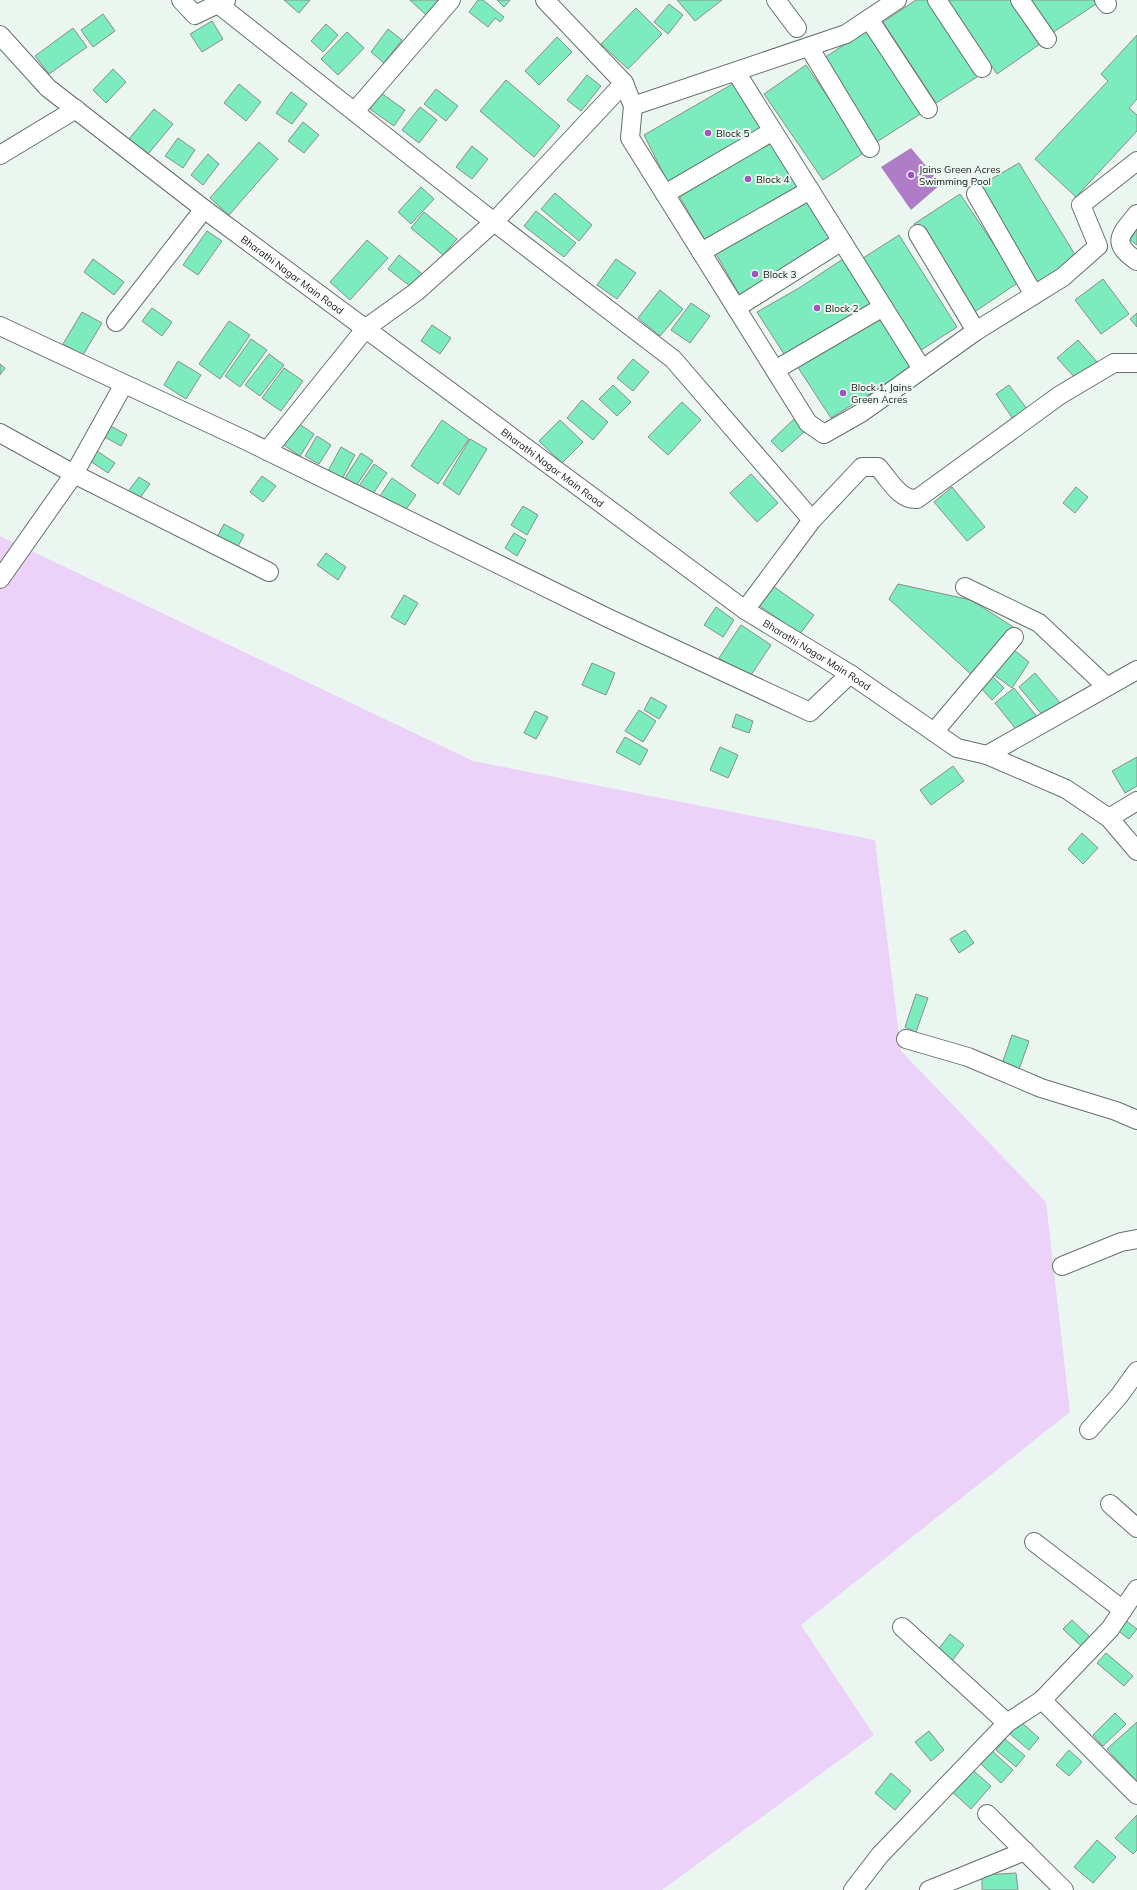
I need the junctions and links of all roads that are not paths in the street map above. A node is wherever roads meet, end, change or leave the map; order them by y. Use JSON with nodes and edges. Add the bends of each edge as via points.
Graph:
{"nodes":[{"id":1,"x":181,"y":0,"type":"edge"},
{"id":2,"x":451,"y":0,"type":"edge"},
{"id":3,"x":545,"y":0,"type":"edge"},
{"id":4,"x":776,"y":0,"type":"edge"},
{"id":5,"x":897,"y":0,"type":"edge"},
{"id":6,"x":937,"y":0,"type":"edge"},
{"id":7,"x":1020,"y":0,"type":"edge"},
{"id":8,"x":222,"y":2,"type":"edge"},
{"id":9,"x":869,"y":19,"type":"junction"},
{"id":10,"x":797,"y":28,"type":"dead end"},
{"id":11,"x":0,"y":34,"type":"edge"},
{"id":12,"x":1047,"y":39,"type":"dead end"},
{"id":13,"x":809,"y":47,"type":"junction"},
{"id":14,"x":982,"y":68,"type":"dead end"},
{"id":15,"x":736,"y":72,"type":"junction"},
{"id":16,"x":624,"y":83,"type":"junction"},
{"id":17,"x":633,"y":106,"type":"junction"},
{"id":18,"x":76,"y":109,"type":"junction"},
{"id":19,"x":928,"y":109,"type":"dead end"},
{"id":20,"x":355,"y":111,"type":"junction"},
{"id":21,"x":773,"y":131,"type":"junction"},
{"id":22,"x":870,"y":148,"type":"dead end"},
{"id":23,"x":0,"y":155,"type":"edge"},
{"id":24,"x":1137,"y":161,"type":"edge"},
{"id":25,"x":810,"y":190,"type":"junction"},
{"id":26,"x":665,"y":194,"type":"junction"},
{"id":27,"x":976,"y":194,"type":"dead end"},
{"id":28,"x":204,"y":209,"type":"junction"},
{"id":29,"x":1137,"y":214,"type":"edge"},
{"id":30,"x":494,"y":222,"type":"junction"},
{"id":31,"x":918,"y":234,"type":"dead end"},
{"id":32,"x":842,"y":241,"type":"junction"},
{"id":33,"x":702,"y":252,"type":"junction"},
{"id":34,"x":1137,"y":261,"type":"edge"},
{"id":35,"x":1034,"y":295,"type":"junction"},
{"id":36,"x":884,"y":307,"type":"junction"},
{"id":37,"x":736,"y":308,"type":"junction"},
{"id":38,"x":116,"y":322,"type":"dead end"},
{"id":39,"x":0,"y":326,"type":"edge"},
{"id":40,"x":366,"y":328,"type":"junction"},
{"id":41,"x":976,"y":331,"type":"junction"},
{"id":42,"x":1137,"y":364,"type":"edge"},
{"id":43,"x":922,"y":369,"type":"junction"},
{"id":44,"x":775,"y":370,"type":"junction"},
{"id":45,"x":124,"y":384,"type":"junction"},
{"id":46,"x":0,"y":433,"type":"edge"},
{"id":47,"x":267,"y":451,"type":"junction"},
{"id":48,"x":74,"y":474,"type":"junction"},
{"id":49,"x":812,"y":520,"type":"junction"},
{"id":50,"x":269,"y":572,"type":"dead end"},
{"id":51,"x":0,"y":579,"type":"edge"},
{"id":52,"x":965,"y":587,"type":"dead end"},
{"id":53,"x":745,"y":610,"type":"junction"},
{"id":54,"x":1014,"y":637,"type":"dead end"},
{"id":55,"x":1137,"y":670,"type":"edge"},
{"id":56,"x":850,"y":674,"type":"junction"},
{"id":57,"x":1106,"y":686,"type":"junction"},
{"id":58,"x":934,"y":732,"type":"junction"},
{"id":59,"x":987,"y":755,"type":"junction"},
{"id":60,"x":1137,"y":801,"type":"edge"},
{"id":61,"x":1109,"y":818,"type":"junction"},
{"id":62,"x":1137,"y":851,"type":"edge"},
{"id":63,"x":906,"y":1039,"type":"dead end"},
{"id":64,"x":1137,"y":1120,"type":"edge"},
{"id":65,"x":1137,"y":1239,"type":"edge"},
{"id":66,"x":1062,"y":1266,"type":"dead end"},
{"id":67,"x":1137,"y":1371,"type":"edge"},
{"id":68,"x":1089,"y":1430,"type":"dead end"},
{"id":69,"x":1110,"y":1504,"type":"dead end"},
{"id":70,"x":1137,"y":1527,"type":"edge"},
{"id":71,"x":1034,"y":1542,"type":"dead end"},
{"id":72,"x":1137,"y":1589,"type":"edge"},
{"id":73,"x":1123,"y":1610,"type":"junction"},
{"id":74,"x":902,"y":1627,"type":"dead end"},
{"id":75,"x":1042,"y":1700,"type":"junction"},
{"id":76,"x":1007,"y":1723,"type":"junction"},
{"id":77,"x":1137,"y":1796,"type":"edge"},
{"id":78,"x":987,"y":1814,"type":"dead end"},
{"id":79,"x":1025,"y":1852,"type":"junction"},
{"id":80,"x":854,"y":1890,"type":"edge"},
{"id":81,"x":929,"y":1890,"type":"edge"},
{"id":82,"x":1064,"y":1890,"type":"edge"}],
"edges":[{"from":1,"to":8,"type":"street","via":[[195,15]]},
{"from":2,"to":20,"type":"street"},
{"from":3,"to":16,"type":"street"},
{"from":4,"to":10,"type":"street"},
{"from":5,"to":9,"type":"street"},
{"from":6,"to":14,"type":"street"},
{"from":7,"to":12,"type":"street"},
{"from":8,"to":20,"type":"street"},
{"from":9,"to":13,"type":"street","via":[[846,34]]},
{"from":9,"to":19,"type":"street"},
{"from":11,"to":18,"type":"street","name":"Bharathi Nagar Main Road","via":[[48,88]]},
{"from":13,"to":15,"type":"street"},
{"from":13,"to":22,"type":"street"},
{"from":15,"to":17,"type":"street"},
{"from":15,"to":21,"type":"street"},
{"from":16,"to":17,"type":"street"},
{"from":16,"to":30,"type":"street"},
{"from":17,"to":26,"type":"street","via":[[630,138]]},
{"from":18,"to":23,"type":"street"},
{"from":18,"to":28,"type":"street","name":"Bharathi Nagar Main Road"},
{"from":20,"to":30,"type":"street"},
{"from":21,"to":25,"type":"street"},
{"from":21,"to":26,"type":"street"},
{"from":24,"to":35,"type":"street","via":[[1081,205],[1098,246],[1063,278]]},
{"from":25,"to":32,"type":"street"},
{"from":25,"to":33,"type":"street"},
{"from":26,"to":33,"type":"street"},
{"from":27,"to":35,"type":"street"},
{"from":28,"to":38,"type":"street"},
{"from":28,"to":40,"type":"street","name":"Bharathi Nagar Main Road"},
{"from":29,"to":34,"type":"street","via":[[1123,231],[1120,243],[1124,252]]},
{"from":30,"to":40,"type":"street","via":[[416,292]]},
{"from":30,"to":49,"type":"street","via":[[674,359]]},
{"from":31,"to":41,"type":"street"},
{"from":32,"to":36,"type":"street"},
{"from":32,"to":37,"type":"street"},
{"from":33,"to":37,"type":"street"},
{"from":35,"to":41,"type":"street"},
{"from":36,"to":43,"type":"street"},
{"from":36,"to":44,"type":"street"},
{"from":37,"to":44,"type":"street"},
{"from":39,"to":45,"type":"street"},
{"from":40,"to":47,"type":"street"},
{"from":40,"to":53,"type":"street","name":"Bharathi Nagar Main Road"},
{"from":41,"to":43,"type":"street"},
{"from":42,"to":49,"type":"street","via":[[1114,363],[1060,395],[916,499],[909,500],[903,497],[878,467],[862,467]]},
{"from":43,"to":44,"type":"street","via":[[862,413],[824,434],[808,423]]},
{"from":45,"to":47,"type":"street"},
{"from":45,"to":48,"type":"street"},
{"from":46,"to":48,"type":"street"},
{"from":47,"to":56,"type":"street","via":[[610,619],[810,712]]},
{"from":48,"to":50,"type":"street"},
{"from":48,"to":51,"type":"street"},
{"from":49,"to":53,"type":"street"},
{"from":52,"to":57,"type":"street","via":[[1039,623]]},
{"from":53,"to":56,"type":"street","name":"Bharathi Nagar Main Road"},
{"from":54,"to":58,"type":"street"},
{"from":55,"to":57,"type":"street"},
{"from":56,"to":58,"type":"street","name":"Bharathi Nagar Main Road"},
{"from":57,"to":59,"type":"street"},
{"from":58,"to":59,"type":"street","name":"Bharathi Nagar Main Road","via":[[957,748]]},
{"from":59,"to":61,"type":"street","name":"Bharathi Nagar Main Road","via":[[1066,789]]},
{"from":60,"to":61,"type":"street"},
{"from":61,"to":62,"type":"street","name":"Bharathi Nagar Main Road"},
{"from":63,"to":64,"type":"street","via":[[968,1056],[1041,1088]]},
{"from":65,"to":66,"type":"street","via":[[1121,1242]]},
{"from":67,"to":68,"type":"street"},
{"from":69,"to":70,"type":"street"},
{"from":71,"to":73,"type":"street"},
{"from":72,"to":73,"type":"street"},
{"from":73,"to":75,"type":"street","via":[[1110,1630]]},
{"from":74,"to":76,"type":"street"},
{"from":75,"to":76,"type":"street"},
{"from":75,"to":77,"type":"street"},
{"from":76,"to":80,"type":"street","via":[[880,1855]]},
{"from":78,"to":79,"type":"street"},
{"from":79,"to":81,"type":"street"},
{"from":79,"to":82,"type":"street"}]}
